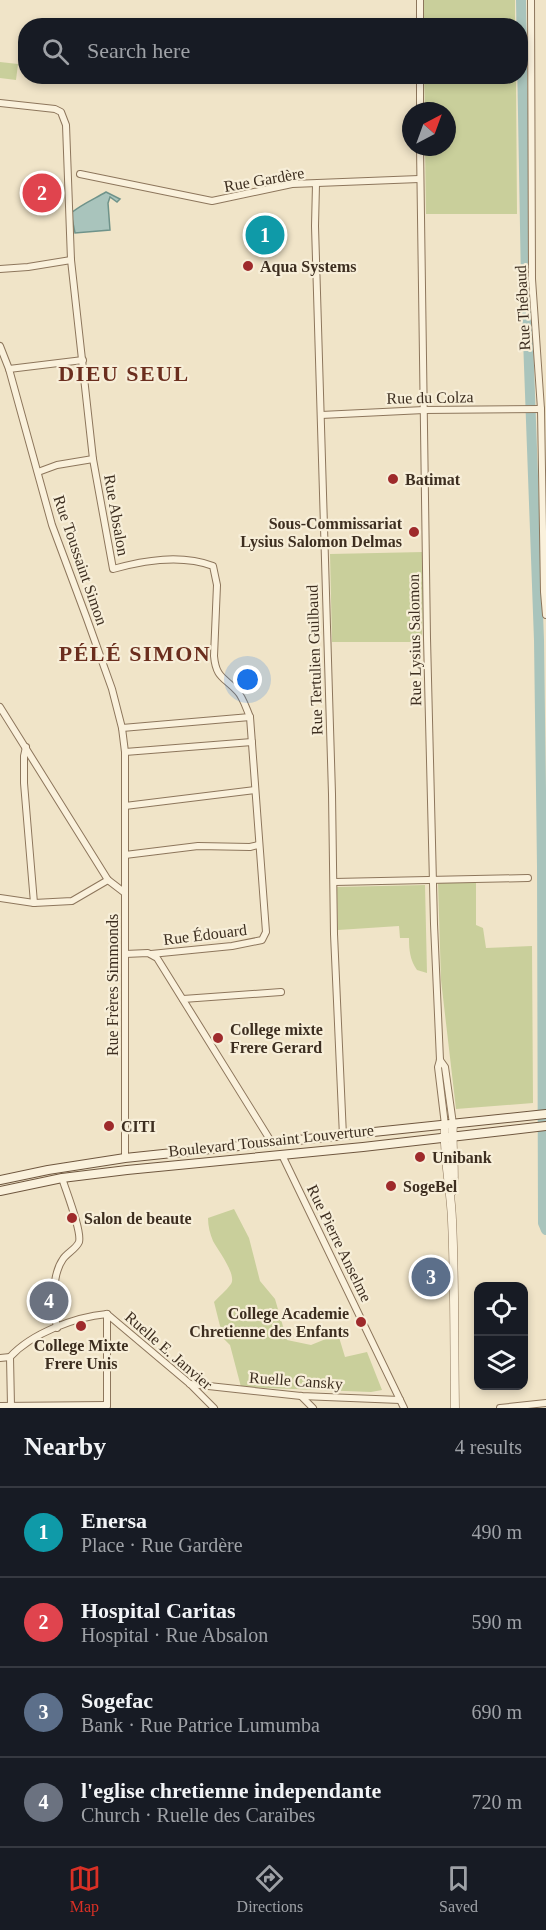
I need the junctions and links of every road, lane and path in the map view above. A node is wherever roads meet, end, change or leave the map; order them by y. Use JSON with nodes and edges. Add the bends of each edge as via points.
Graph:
{"nodes":[{"id":1,"x":420,"y":0,"type":"edge"},
{"id":2,"x":531,"y":0,"type":"edge"},
{"id":3,"x":420,"y":18,"type":"edge"},
{"id":4,"x":420,"y":84,"type":"edge"},
{"id":5,"x":420,"y":102,"type":"edge"},
{"id":6,"x":0,"y":103,"type":"edge"},
{"id":7,"x":420,"y":156,"type":"edge"},
{"id":8,"x":80,"y":174,"type":"dead end"},
{"id":9,"x":419,"y":179,"type":"junction"},
{"id":10,"x":316,"y":184,"type":"junction"},
{"id":11,"x":71,"y":260,"type":"junction"},
{"id":12,"x":0,"y":269,"type":"edge"},
{"id":13,"x":0,"y":346,"type":"edge"},
{"id":14,"x":83,"y":360,"type":"junction"},
{"id":15,"x":9,"y":369,"type":"junction"},
{"id":16,"x":539,"y":409,"type":"junction"},
{"id":17,"x":424,"y":410,"type":"junction"},
{"id":18,"x":321,"y":415,"type":"junction"},
{"id":19,"x":93,"y":459,"type":"junction"},
{"id":20,"x":38,"y":472,"type":"junction"},
{"id":21,"x":546,"y":610,"type":"edge"},
{"id":22,"x":546,"y":615,"type":"edge"},
{"id":23,"x":0,"y":707,"type":"edge"},
{"id":24,"x":250,"y":717,"type":"junction"},
{"id":25,"x":122,"y":728,"type":"junction"},
{"id":26,"x":252,"y":742,"type":"junction"},
{"id":27,"x":26,"y":747,"type":"junction"},
{"id":28,"x":125,"y":752,"type":"junction"},
{"id":29,"x":255,"y":790,"type":"junction"},
{"id":30,"x":125,"y":806,"type":"junction"},
{"id":31,"x":258,"y":845,"type":"junction"},
{"id":32,"x":125,"y":855,"type":"junction"},
{"id":33,"x":528,"y":878,"type":"dead end"},
{"id":34,"x":433,"y":879,"type":"junction"},
{"id":35,"x":108,"y":880,"type":"junction"},
{"id":36,"x":334,"y":882,"type":"junction"},
{"id":37,"x":125,"y":893,"type":"junction"},
{"id":38,"x":0,"y":898,"type":"edge"},
{"id":39,"x":34,"y":903,"type":"junction"},
{"id":40,"x":262,"y":940,"type":"joint"},
{"id":41,"x":125,"y":954,"type":"junction"},
{"id":42,"x":151,"y":954,"type":"junction"},
{"id":43,"x":280,"y":992,"type":"dead end"},
{"id":44,"x":183,"y":999,"type":"junction"},
{"id":45,"x":546,"y":1114,"type":"edge"},
{"id":46,"x":449,"y":1124,"type":"junction"},
{"id":47,"x":541,"y":1127,"type":"edge"},
{"id":48,"x":343,"y":1136,"type":"junction"},
{"id":49,"x":448,"y":1138,"type":"junction"},
{"id":50,"x":272,"y":1143,"type":"junction"},
{"id":51,"x":282,"y":1155,"type":"junction"},
{"id":52,"x":125,"y":1158,"type":"junction"},
{"id":53,"x":127,"y":1170,"type":"junction"},
{"id":54,"x":62,"y":1178,"type":"junction"},
{"id":55,"x":0,"y":1180,"type":"edge"},
{"id":56,"x":0,"y":1191,"type":"edge"},
{"id":57,"x":107,"y":1314,"type":"junction"},
{"id":58,"x":57,"y":1328,"type":"junction"},
{"id":59,"x":10,"y":1357,"type":"junction"},
{"id":60,"x":0,"y":1358,"type":"edge"},
{"id":61,"x":190,"y":1384,"type":"junction"},
{"id":62,"x":301,"y":1396,"type":"junction"},
{"id":63,"x":400,"y":1400,"type":"junction"},
{"id":64,"x":546,"y":1403,"type":"edge"},
{"id":65,"x":0,"y":1406,"type":"edge"},
{"id":66,"x":11,"y":1406,"type":"junction"},
{"id":67,"x":107,"y":1407,"type":"edge"},
{"id":68,"x":214,"y":1408,"type":"edge"},
{"id":69,"x":313,"y":1408,"type":"edge"},
{"id":70,"x":404,"y":1408,"type":"edge"},
{"id":71,"x":455,"y":1408,"type":"edge"},
{"id":72,"x":500,"y":1408,"type":"edge"}],
"edges":[{"from":1,"to":3,"type":"street"},
{"from":2,"to":16,"type":"street","name":"Rue Thébaud","via":[[532,279]]},
{"from":4,"to":5,"type":"street"},
{"from":6,"to":11,"type":"street","name":"Rue Absalon","via":[[55,109],[65,118]]},
{"from":7,"to":9,"type":"street","name":"Rue Lysius Salomon"},
{"from":8,"to":10,"type":"street","name":"Rue Gardère","via":[[212,201],[292,184]]},
{"from":9,"to":10,"type":"street","name":"Rue Gardère"},
{"from":9,"to":17,"type":"street","name":"Rue Lysius Salomon"},
{"from":10,"to":18,"type":"street","name":"Rue Tertulien Guilbaud"},
{"from":11,"to":12,"type":"street"},
{"from":11,"to":14,"type":"street","name":"Rue Absalon"},
{"from":13,"to":15,"type":"street","name":"Rue Toussaint Simon"},
{"from":14,"to":15,"type":"street"},
{"from":14,"to":19,"type":"street","name":"Rue Absalon"},
{"from":15,"to":20,"type":"street","name":"Rue Toussaint Simon"},
{"from":16,"to":17,"type":"street","name":"Rue du Colza"},
{"from":16,"to":21,"type":"street","name":"Rue Thébaud"},
{"from":17,"to":18,"type":"street","name":"Rue du Colza"},
{"from":17,"to":34,"type":"street","name":"Rue Lysius Salomon"},
{"from":18,"to":36,"type":"street","name":"Rue Tertulien Guilbaud"},
{"from":19,"to":20,"type":"street"},
{"from":19,"to":24,"type":"street","name":"Rue Absalon","via":[[113,569],[172,559],[213,566],[217,585],[215,667],[218,675],[241,696]]},
{"from":20,"to":25,"type":"street","name":"Rue Toussaint Simon","via":[[52,525],[112,689]]},
{"from":21,"to":22,"type":"street","name":"Rue Thébaud"},
{"from":23,"to":27,"type":"street","name":"Rue Frères Simmonds"},
{"from":24,"to":25,"type":"street"},
{"from":24,"to":26,"type":"street","name":"Rue Absalon"},
{"from":25,"to":28,"type":"street","name":"Rue Toussaint Simon"},
{"from":26,"to":28,"type":"street"},
{"from":26,"to":29,"type":"street","name":"Rue Absalon"},
{"from":27,"to":35,"type":"street","name":"Rue Frères Simmonds"},
{"from":27,"to":39,"type":"street","via":[[24,783]]},
{"from":28,"to":30,"type":"street","name":"Rue Toussaint Simon"},
{"from":29,"to":30,"type":"street"},
{"from":29,"to":31,"type":"street","name":"Rue Absalon"},
{"from":30,"to":32,"type":"street","name":"Rue Toussaint Simon"},
{"from":31,"to":32,"type":"street","via":[[198,846]]},
{"from":31,"to":40,"type":"street","name":"Rue Absalon","via":[[266,932]]},
{"from":32,"to":37,"type":"street","name":"Rue Toussaint Simon"},
{"from":33,"to":34,"type":"street"},
{"from":34,"to":36,"type":"street"},
{"from":34,"to":46,"type":"street","name":"Rue Lysius Salomon","via":[[440,1060],[445,1067]]},
{"from":35,"to":37,"type":"street","name":"Rue Frères Simmonds"},
{"from":35,"to":39,"type":"street","via":[[72,901]]},
{"from":36,"to":48,"type":"street","name":"Rue Tertulien Guilbaud"},
{"from":37,"to":41,"type":"street","name":"Rue Frères Simmonds"},
{"from":38,"to":39,"type":"street"},
{"from":40,"to":42,"type":"street","name":"Rue Édouard"},
{"from":41,"to":42,"type":"street","name":"Rue Édouard"},
{"from":41,"to":52,"type":"street","name":"Rue Frères Simmonds"},
{"from":42,"to":44,"type":"street"},
{"from":43,"to":44,"type":"street"},
{"from":44,"to":50,"type":"street"},
{"from":45,"to":46,"type":"main road","name":"Boulevard Toussaint Louverture"},
{"from":46,"to":48,"type":"main road","name":"Boulevard Toussaint Louverture"},
{"from":46,"to":49,"type":"street"},
{"from":47,"to":49,"type":"main road","name":"Boulevard Toussaint Louverture"},
{"from":48,"to":50,"type":"main road","name":"Boulevard Toussaint Louverture"},
{"from":49,"to":51,"type":"main road","name":"Boulevard Toussaint Louverture"},
{"from":49,"to":71,"type":"street"},
{"from":50,"to":52,"type":"main road","name":"Boulevard Toussaint Louverture"},
{"from":51,"to":53,"type":"main road","name":"Boulevard Toussaint Louverture"},
{"from":51,"to":63,"type":"street","name":"Rue Pierre Anselme"},
{"from":52,"to":53,"type":"main road"},
{"from":52,"to":55,"type":"main road","name":"Boulevard Toussaint Louverture"},
{"from":53,"to":54,"type":"main road","name":"Boulevard Toussaint Louverture"},
{"from":54,"to":56,"type":"main road","name":"Boulevard Toussaint Louverture"},
{"from":54,"to":58,"type":"street","via":[[79,1230],[78,1242],[60,1264],[53,1311]]},
{"from":57,"to":58,"type":"street","via":[[87,1316]]},
{"from":57,"to":61,"type":"street","name":"Ruelle E. Janvier"},
{"from":57,"to":67,"type":"street"},
{"from":58,"to":59,"type":"street","via":[[18,1348]]},
{"from":59,"to":60,"type":"street"},
{"from":59,"to":66,"type":"street"},
{"from":61,"to":62,"type":"street","name":"Ruelle Cansky"},
{"from":61,"to":68,"type":"street","name":"Ruelle E. Janvier"},
{"from":62,"to":63,"type":"street","name":"Ruelle Cansky"},
{"from":62,"to":69,"type":"street"},
{"from":63,"to":70,"type":"street","name":"Rue Pierre Anselme"},
{"from":64,"to":72,"type":"street"},
{"from":65,"to":66,"type":"street"},
{"from":66,"to":67,"type":"street"}]}
